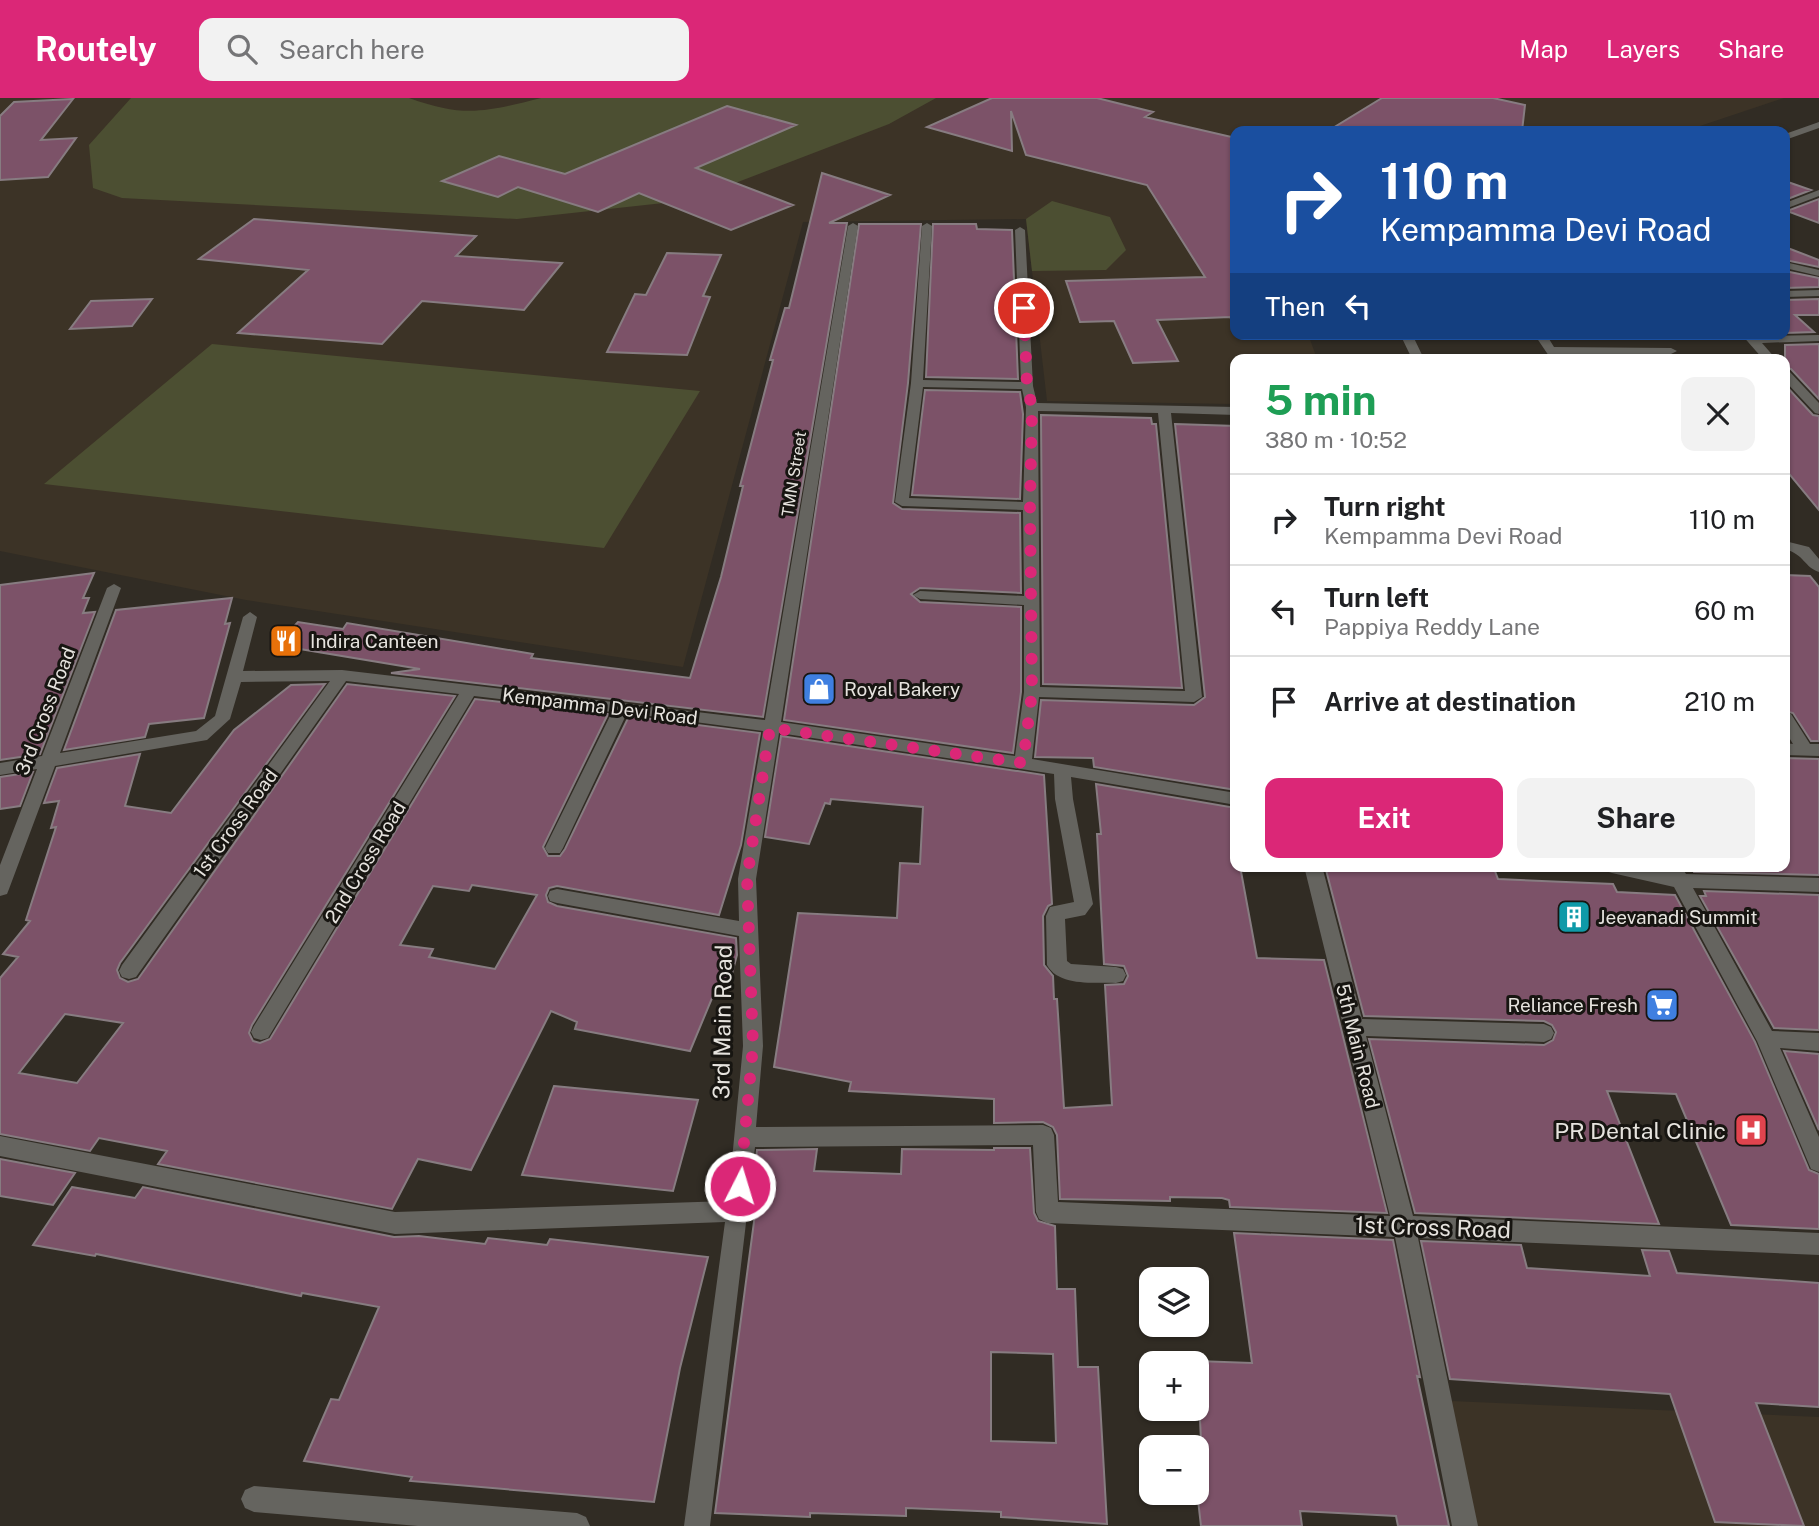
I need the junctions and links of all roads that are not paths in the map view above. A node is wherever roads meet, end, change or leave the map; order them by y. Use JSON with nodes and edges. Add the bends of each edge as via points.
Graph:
{"nodes":[{"id":1,"x":1819,"y":125,"type":"edge"},
{"id":2,"x":1790,"y":134,"type":"edge"},
{"id":3,"x":1819,"y":193,"type":"edge"},
{"id":4,"x":1790,"y":204,"type":"edge"},
{"id":5,"x":853,"y":226,"type":"dead end"},
{"id":6,"x":927,"y":226,"type":"dead end"},
{"id":7,"x":1020,"y":230,"type":"dead end"},
{"id":8,"x":1790,"y":266,"type":"edge"},
{"id":9,"x":1817,"y":271,"type":"edge"},
{"id":10,"x":1819,"y":293,"type":"edge"},
{"id":11,"x":1790,"y":294,"type":"edge"},
{"id":12,"x":1790,"y":338,"type":"edge"},
{"id":13,"x":1819,"y":338,"type":"edge"},
{"id":14,"x":1752,"y":340,"type":"edge"},
{"id":15,"x":1671,"y":351,"type":"dead end"},
{"id":16,"x":1554,"y":354,"type":"edge"},
{"id":17,"x":1765,"y":354,"type":"edge"},
{"id":18,"x":1790,"y":379,"type":"edge"},
{"id":19,"x":917,"y":383,"type":"junction"},
{"id":20,"x":1027,"y":386,"type":"junction"},
{"id":21,"x":1800,"y":390,"type":"junction"},
{"id":22,"x":1819,"y":390,"type":"edge"},
{"id":23,"x":1032,"y":407,"type":"junction"},
{"id":24,"x":1164,"y":409,"type":"junction"},
{"id":25,"x":1819,"y":410,"type":"edge"},
{"id":26,"x":1230,"y":411,"type":"edge"},
{"id":27,"x":1030,"y":506,"type":"junction"},
{"id":28,"x":1790,"y":546,"type":"edge"},
{"id":29,"x":1819,"y":568,"type":"edge"},
{"id":30,"x":114,"y":588,"type":"dead end"},
{"id":31,"x":920,"y":595,"type":"dead end"},
{"id":32,"x":1031,"y":601,"type":"junction"},
{"id":33,"x":250,"y":617,"type":"dead end"},
{"id":34,"x":342,"y":675,"type":"junction"},
{"id":35,"x":234,"y":677,"type":"junction"},
{"id":36,"x":469,"y":691,"type":"junction"},
{"id":37,"x":1032,"y":692,"type":"junction"},
{"id":38,"x":622,"y":707,"type":"junction"},
{"id":39,"x":1790,"y":724,"type":"edge"},
{"id":40,"x":770,"y":728,"type":"junction"},
{"id":41,"x":1790,"y":749,"type":"edge"},
{"id":42,"x":1812,"y":750,"type":"edge"},
{"id":43,"x":47,"y":763,"type":"junction"},
{"id":44,"x":1023,"y":763,"type":"junction"},
{"id":45,"x":0,"y":769,"type":"edge"},
{"id":46,"x":1062,"y":769,"type":"junction"},
{"id":47,"x":1230,"y":798,"type":"edge"},
{"id":48,"x":554,"y":848,"type":"dead end"},
{"id":49,"x":1314,"y":872,"type":"edge"},
{"id":50,"x":1676,"y":874,"type":"edge"},
{"id":51,"x":1819,"y":885,"type":"edge"},
{"id":52,"x":0,"y":889,"type":"edge"},
{"id":53,"x":558,"y":897,"type":"dead end"},
{"id":54,"x":749,"y":930,"type":"junction"},
{"id":55,"x":129,"y":971,"type":"dead end"},
{"id":56,"x":1116,"y":975,"type":"dead end"},
{"id":57,"x":1353,"y":1027,"type":"junction"},
{"id":58,"x":261,"y":1032,"type":"dead end"},
{"id":59,"x":1544,"y":1033,"type":"dead end"},
{"id":60,"x":1766,"y":1039,"type":"junction"},
{"id":61,"x":1819,"y":1042,"type":"edge"},
{"id":62,"x":745,"y":1137,"type":"junction"},
{"id":63,"x":0,"y":1146,"type":"edge"},
{"id":64,"x":1819,"y":1163,"type":"edge"},
{"id":65,"x":738,"y":1211,"type":"junction"},
{"id":66,"x":1404,"y":1226,"type":"junction"},
{"id":67,"x":1819,"y":1244,"type":"edge"},
{"id":68,"x":254,"y":1500,"type":"dead end"},
{"id":69,"x":577,"y":1526,"type":"edge"},
{"id":70,"x":696,"y":1526,"type":"edge"},
{"id":71,"x":1465,"y":1526,"type":"edge"}],
"edges":[{"from":1,"to":2,"type":"street"},
{"from":3,"to":4,"type":"street"},
{"from":5,"to":40,"type":"street","name":"TMN Street"},
{"from":6,"to":19,"type":"street"},
{"from":7,"to":20,"type":"street"},
{"from":8,"to":9,"type":"street"},
{"from":10,"to":11,"type":"street"},
{"from":12,"to":13,"type":"street"},
{"from":14,"to":17,"type":"street"},
{"from":15,"to":16,"type":"street"},
{"from":18,"to":21,"type":"street"},
{"from":19,"to":20,"type":"street"},
{"from":19,"to":27,"type":"street","via":[[902,502]]},
{"from":20,"to":23,"type":"street"},
{"from":21,"to":22,"type":"street"},
{"from":21,"to":25,"type":"street"},
{"from":23,"to":24,"type":"street"},
{"from":23,"to":27,"type":"street"},
{"from":24,"to":26,"type":"street"},
{"from":24,"to":37,"type":"street","via":[[1194,697]]},
{"from":27,"to":32,"type":"street"},
{"from":28,"to":29,"type":"street","via":[[1804,550]]},
{"from":30,"to":43,"type":"street","name":"3rd Cross Road"},
{"from":31,"to":32,"type":"street"},
{"from":32,"to":37,"type":"street"},
{"from":33,"to":35,"type":"street"},
{"from":34,"to":35,"type":"street","name":"Kempamma Devi Road"},
{"from":34,"to":36,"type":"street","name":"Kempamma Devi Road"},
{"from":34,"to":55,"type":"street","name":"1st Cross Road"},
{"from":35,"to":43,"type":"street","via":[[222,719],[201,736]]},
{"from":36,"to":38,"type":"street","name":"Kempamma Devi Road"},
{"from":36,"to":58,"type":"street","name":"2nd Cross Road"},
{"from":37,"to":44,"type":"street"},
{"from":38,"to":40,"type":"street","name":"Kempamma Devi Road"},
{"from":38,"to":48,"type":"street"},
{"from":39,"to":42,"type":"street"},
{"from":40,"to":44,"type":"street","name":"Kempamma Devi Road"},
{"from":40,"to":54,"type":"street","name":"3rd Main Road","via":[[747,878]]},
{"from":41,"to":42,"type":"street"},
{"from":43,"to":45,"type":"street"},
{"from":43,"to":52,"type":"street","name":"3rd Cross Road"},
{"from":44,"to":46,"type":"street","name":"Kempamma Devi Road"},
{"from":46,"to":47,"type":"street","name":"Kempamma Devi Road"},
{"from":46,"to":56,"type":"street","via":[[1084,904],[1055,916],[1057,965],[1067,972]]},
{"from":49,"to":57,"type":"street","name":"5th Main Road"},
{"from":50,"to":51,"type":"street"},
{"from":50,"to":60,"type":"street"},
{"from":53,"to":54,"type":"street"},
{"from":54,"to":62,"type":"street","name":"3rd Main Road","via":[[753,1046]]},
{"from":57,"to":59,"type":"street"},
{"from":57,"to":66,"type":"street","name":"5th Main Road"},
{"from":60,"to":61,"type":"street"},
{"from":60,"to":64,"type":"street"},
{"from":62,"to":65,"type":"street","name":"3rd Main Road"},
{"from":62,"to":66,"type":"street","name":"1st Cross Road","via":[[1043,1135],[1047,1212]]},
{"from":63,"to":65,"type":"street","via":[[395,1223]]},
{"from":65,"to":70,"type":"street","name":"3rd Main Road"},
{"from":66,"to":67,"type":"street","name":"1st Cross Road"},
{"from":66,"to":71,"type":"street","name":"5th Main Road"},
{"from":68,"to":69,"type":"street"}]}
